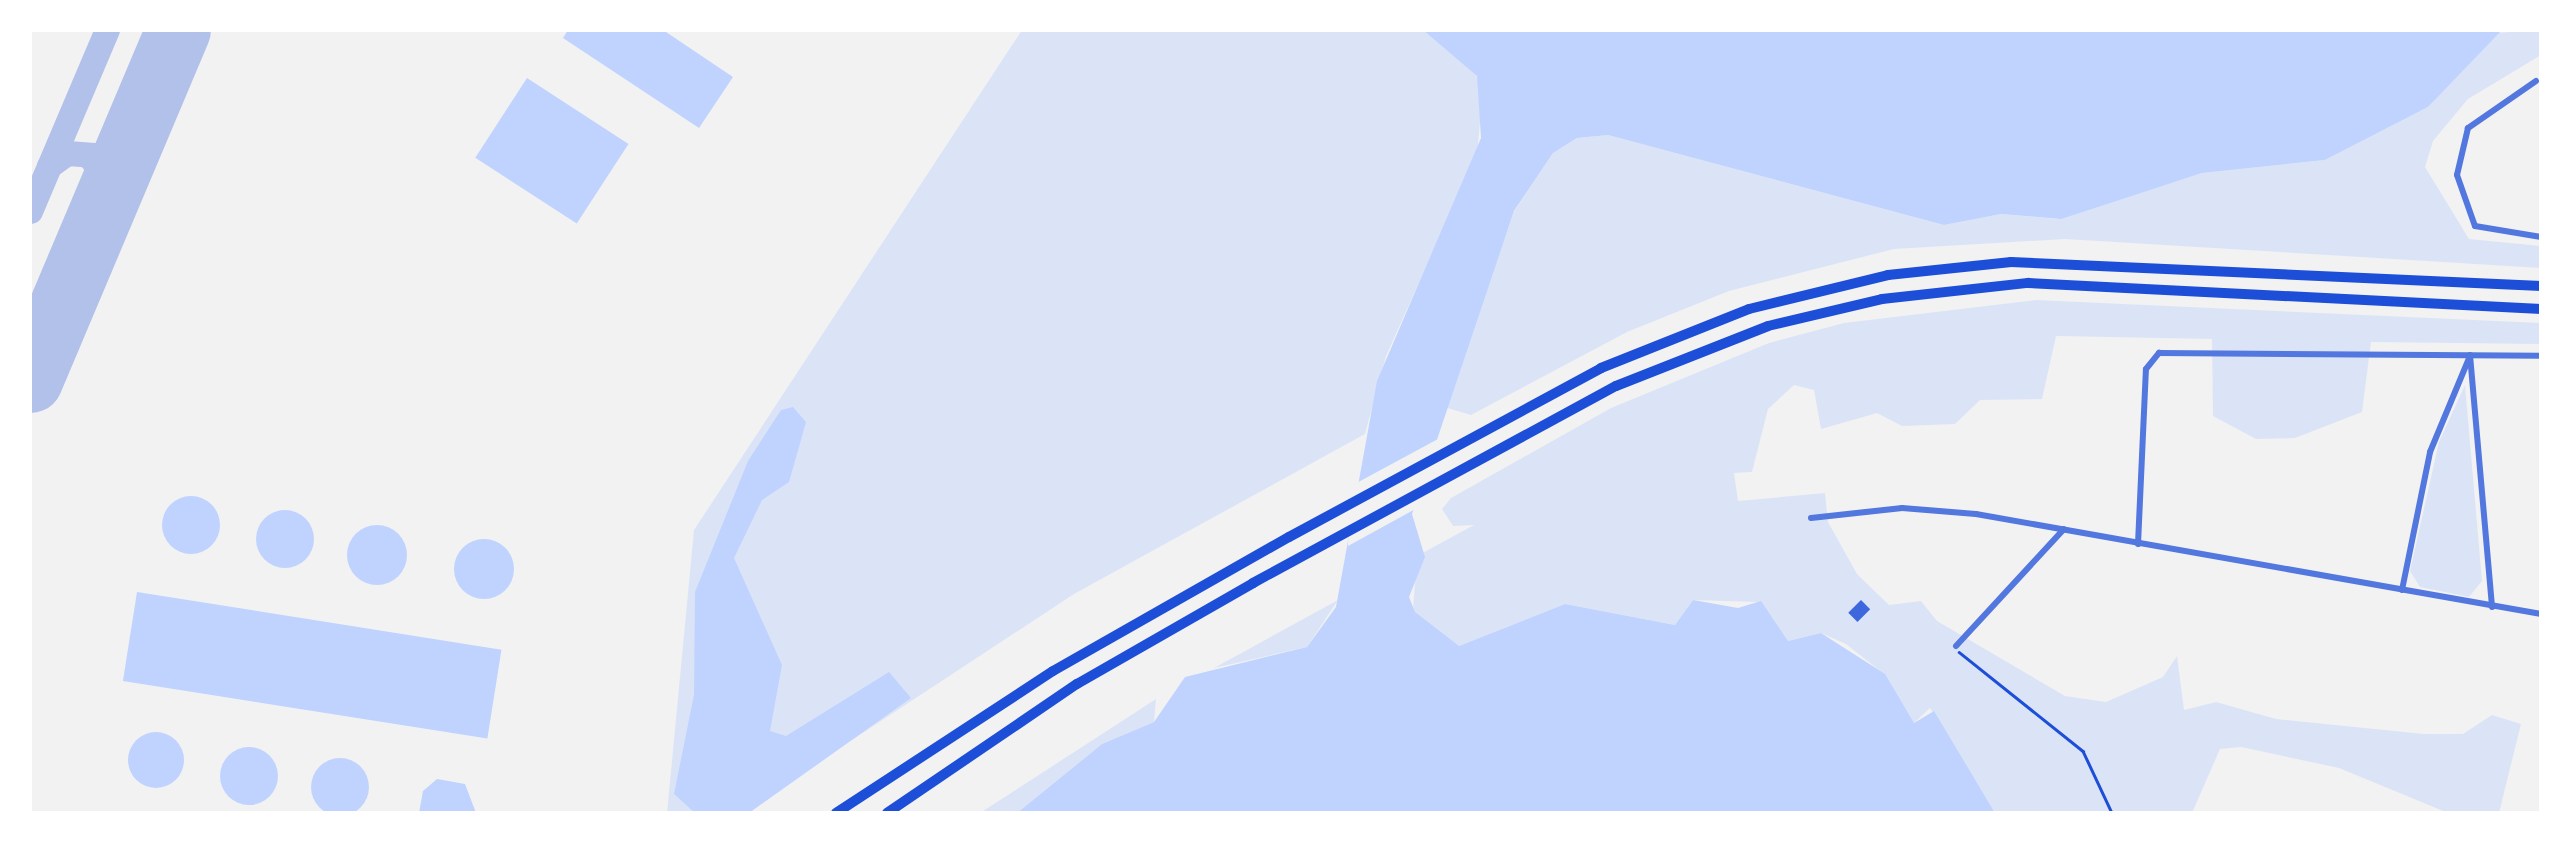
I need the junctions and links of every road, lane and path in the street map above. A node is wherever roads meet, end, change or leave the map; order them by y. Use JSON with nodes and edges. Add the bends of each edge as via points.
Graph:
{"nodes":[{"id":1,"x":2536,"y":81,"type":"dead end"},
{"id":2,"x":2541,"y":237,"type":"edge"},
{"id":3,"x":2541,"y":286,"type":"edge"},
{"id":4,"x":2541,"y":309,"type":"edge"},
{"id":5,"x":2470,"y":355,"type":"junction"},
{"id":6,"x":2541,"y":356,"type":"edge"},
{"id":7,"x":1811,"y":518,"type":"dead end"},
{"id":8,"x":2064,"y":530,"type":"junction"},
{"id":9,"x":2138,"y":544,"type":"junction"},
{"id":10,"x":2402,"y":590,"type":"junction"},
{"id":11,"x":2492,"y":607,"type":"junction"},
{"id":12,"x":2541,"y":614,"type":"edge"},
{"id":13,"x":1956,"y":646,"type":"joint"},
{"id":14,"x":836,"y":813,"type":"edge"},
{"id":15,"x":887,"y":813,"type":"edge"},
{"id":16,"x":2112,"y":813,"type":"edge"}],
"edges":[{"from":1,"to":2,"type":"street","via":[[2468,128],[2457,174],[2475,226]]},
{"from":3,"to":14,"type":"highway","via":[[2082,261],[1922,270],[1698,326],[1458,446],[1088,650]]},
{"from":4,"to":15,"type":"highway","via":[[2071,283],[1882,299],[1675,359],[1077,684]]},
{"from":5,"to":6,"type":"street"},
{"from":5,"to":9,"type":"street","via":[[2152,357]]},
{"from":5,"to":10,"type":"street","via":[[2430,452]]},
{"from":5,"to":11,"type":"street"},
{"from":7,"to":8,"type":"street","via":[[1920,508]]},
{"from":8,"to":9,"type":"street"},
{"from":8,"to":13,"type":"street"},
{"from":9,"to":10,"type":"street"},
{"from":10,"to":11,"type":"street"},
{"from":11,"to":12,"type":"street"},
{"from":13,"to":16,"type":"path","via":[[2083,751]]}]}
